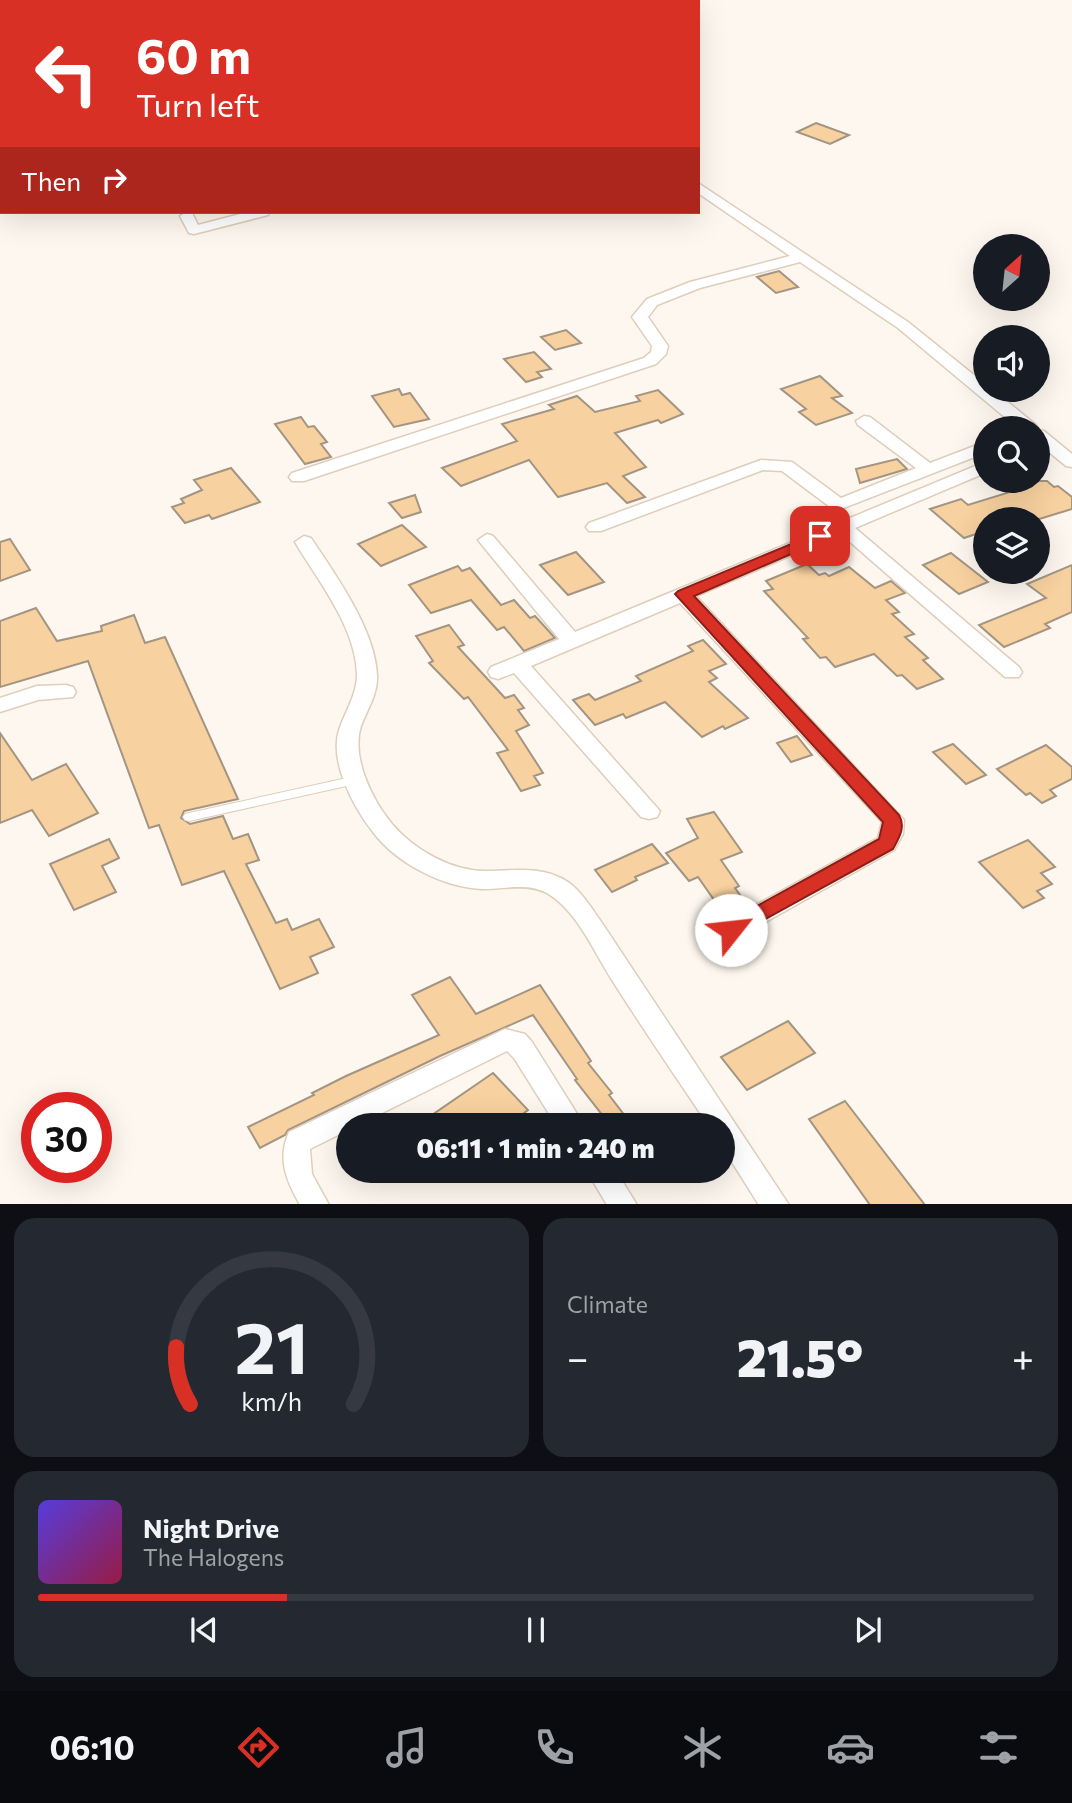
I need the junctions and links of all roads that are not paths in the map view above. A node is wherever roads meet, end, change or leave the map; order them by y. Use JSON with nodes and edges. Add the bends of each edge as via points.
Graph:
{"nodes":[{"id":1,"x":700,"y":188,"type":"edge"},
{"id":2,"x":255,"y":214,"type":"edge"},
{"id":3,"x":187,"y":216,"type":"dead end"},
{"id":4,"x":802,"y":257,"type":"junction"},
{"id":5,"x":1014,"y":416,"type":"edge"},
{"id":6,"x":864,"y":421,"type":"dead end"},
{"id":7,"x":1050,"y":447,"type":"edge"},
{"id":8,"x":973,"y":452,"type":"edge"},
{"id":9,"x":1072,"y":462,"type":"edge"},
{"id":10,"x":929,"y":470,"type":"junction"},
{"id":11,"x":973,"y":472,"type":"edge"},
{"id":12,"x":298,"y":477,"type":"dead end"},
{"id":13,"x":595,"y":527,"type":"dead end"},
{"id":14,"x":843,"y":527,"type":"junction"},
{"id":15,"x":487,"y":540,"type":"dead end"},
{"id":16,"x":304,"y":542,"type":"dead end"},
{"id":17,"x":683,"y":594,"type":"junction"},
{"id":18,"x":572,"y":641,"type":"junction"},
{"id":19,"x":1012,"y":672,"type":"dead end"},
{"id":20,"x":66,"y":692,"type":"dead end"},
{"id":21,"x":0,"y":705,"type":"edge"},
{"id":22,"x":356,"y":779,"type":"junction"},
{"id":23,"x":649,"y":811,"type":"dead end"},
{"id":24,"x":190,"y":817,"type":"dead end"},
{"id":25,"x":731,"y":930,"type":"dead end"},
{"id":26,"x":356,"y":1113,"type":"edge"},
{"id":27,"x":564,"y":1113,"type":"edge"},
{"id":28,"x":336,"y":1123,"type":"edge"},
{"id":29,"x":609,"y":1183,"type":"edge"},
{"id":30,"x":314,"y":1204,"type":"edge"},
{"id":31,"x":622,"y":1204,"type":"edge"},
{"id":32,"x":774,"y":1204,"type":"edge"}],
"edges":[{"from":1,"to":4,"type":"street"},
{"from":2,"to":3,"type":"street","via":[[194,230]]},
{"from":4,"to":5,"type":"street","via":[[903,325]]},
{"from":4,"to":12,"type":"street","via":[[695,285],[653,302],[640,317],[660,346],[650,361]]},
{"from":6,"to":10,"type":"street"},
{"from":7,"to":9,"type":"street"},
{"from":8,"to":10,"type":"street"},
{"from":10,"to":13,"type":"street","via":[[841,504],[786,466],[761,465]]},
{"from":11,"to":14,"type":"street"},
{"from":14,"to":17,"type":"street"},
{"from":14,"to":19,"type":"street"},
{"from":15,"to":18,"type":"street"},
{"from":16,"to":22,"type":"street","via":[[348,616],[367,674],[348,736],[347,753]]},
{"from":17,"to":18,"type":"street"},
{"from":17,"to":25,"type":"street","via":[[893,820],[886,844]]},
{"from":18,"to":23,"type":"street","via":[[508,668]]},
{"from":20,"to":21,"type":"street","via":[[37,692]]},
{"from":22,"to":24,"type":"lane"},
{"from":22,"to":32,"type":"street","via":[[381,827],[399,846],[437,867],[469,878],[517,877],[560,889]]},
{"from":26,"to":27,"type":"street","via":[[505,1040],[516,1042],[523,1050]]},
{"from":28,"to":30,"type":"street","via":[[299,1141],[293,1155]]},
{"from":29,"to":31,"type":"street"}]}
